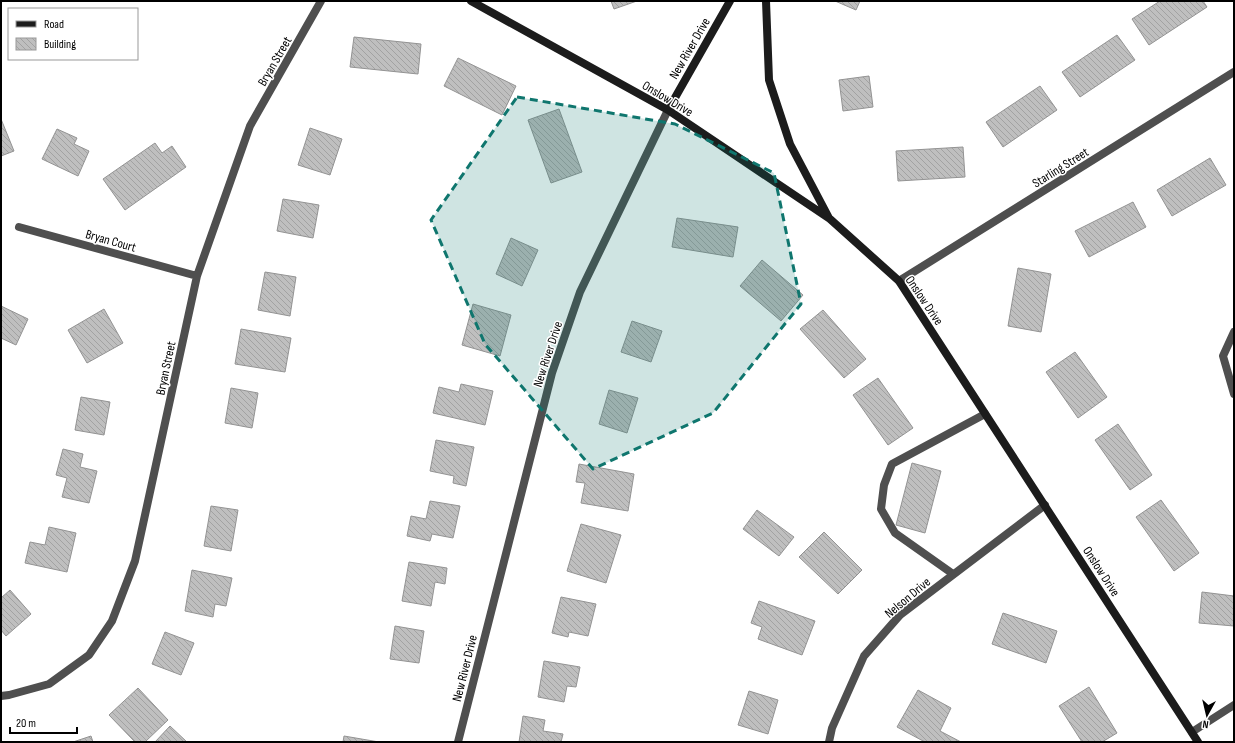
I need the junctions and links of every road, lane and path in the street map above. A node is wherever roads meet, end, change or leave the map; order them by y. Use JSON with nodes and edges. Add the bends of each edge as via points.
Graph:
{"nodes":[{"id":1,"x":321,"y":1,"type":"edge"},
{"id":2,"x":471,"y":1,"type":"edge"},
{"id":3,"x":730,"y":1,"type":"edge"},
{"id":4,"x":766,"y":1,"type":"edge"},
{"id":5,"x":1234,"y":72,"type":"edge"},
{"id":6,"x":668,"y":110,"type":"junction"},
{"id":7,"x":830,"y":219,"type":"junction"},
{"id":8,"x":19,"y":227,"type":"dead end"},
{"id":9,"x":197,"y":276,"type":"junction"},
{"id":10,"x":899,"y":281,"type":"junction"},
{"id":11,"x":1234,"y":332,"type":"edge"},
{"id":12,"x":1234,"y":394,"type":"edge"},
{"id":13,"x":985,"y":414,"type":"junction"},
{"id":14,"x":1045,"y":505,"type":"junction"},
{"id":15,"x":953,"y":574,"type":"junction"},
{"id":16,"x":1,"y":696,"type":"edge"},
{"id":17,"x":1234,"y":704,"type":"edge"},
{"id":18,"x":1192,"y":732,"type":"junction"},
{"id":19,"x":458,"y":742,"type":"edge"},
{"id":20,"x":829,"y":742,"type":"edge"},
{"id":21,"x":1198,"y":742,"type":"edge"}],
"edges":[{"from":1,"to":9,"type":"street","name":"Bryan Street","via":[[250,126]]},
{"from":2,"to":6,"type":"street","name":"Onslow Drive"},
{"from":3,"to":6,"type":"street","name":"New River Drive"},
{"from":4,"to":7,"type":"street","via":[[769,80],[790,144]]},
{"from":5,"to":10,"type":"street","name":"Starling Street"},
{"from":6,"to":7,"type":"street","name":"Onslow Drive"},
{"from":6,"to":19,"type":"street","name":"New River Drive","via":[[580,292],[552,373]]},
{"from":7,"to":10,"type":"street","name":"Onslow Drive"},
{"from":8,"to":9,"type":"street","name":"Bryan Court"},
{"from":9,"to":16,"type":"street","name":"Bryan Street","via":[[135,561],[112,621],[89,655],[49,684]]},
{"from":10,"to":13,"type":"street","name":"Onslow Drive"},
{"from":11,"to":12,"type":"street","via":[[1223,356]]},
{"from":13,"to":14,"type":"street","name":"Onslow Drive"},
{"from":13,"to":15,"type":"street","via":[[892,464],[884,485],[881,509],[895,533]]},
{"from":14,"to":15,"type":"street","name":"Nelson Drive"},
{"from":14,"to":18,"type":"street","name":"Onslow Drive"},
{"from":15,"to":20,"type":"street","name":"Nelson Drive","via":[[900,615],[864,656],[832,728]]},
{"from":17,"to":18,"type":"street"},
{"from":18,"to":21,"type":"street","name":"Onslow Drive"}]}
